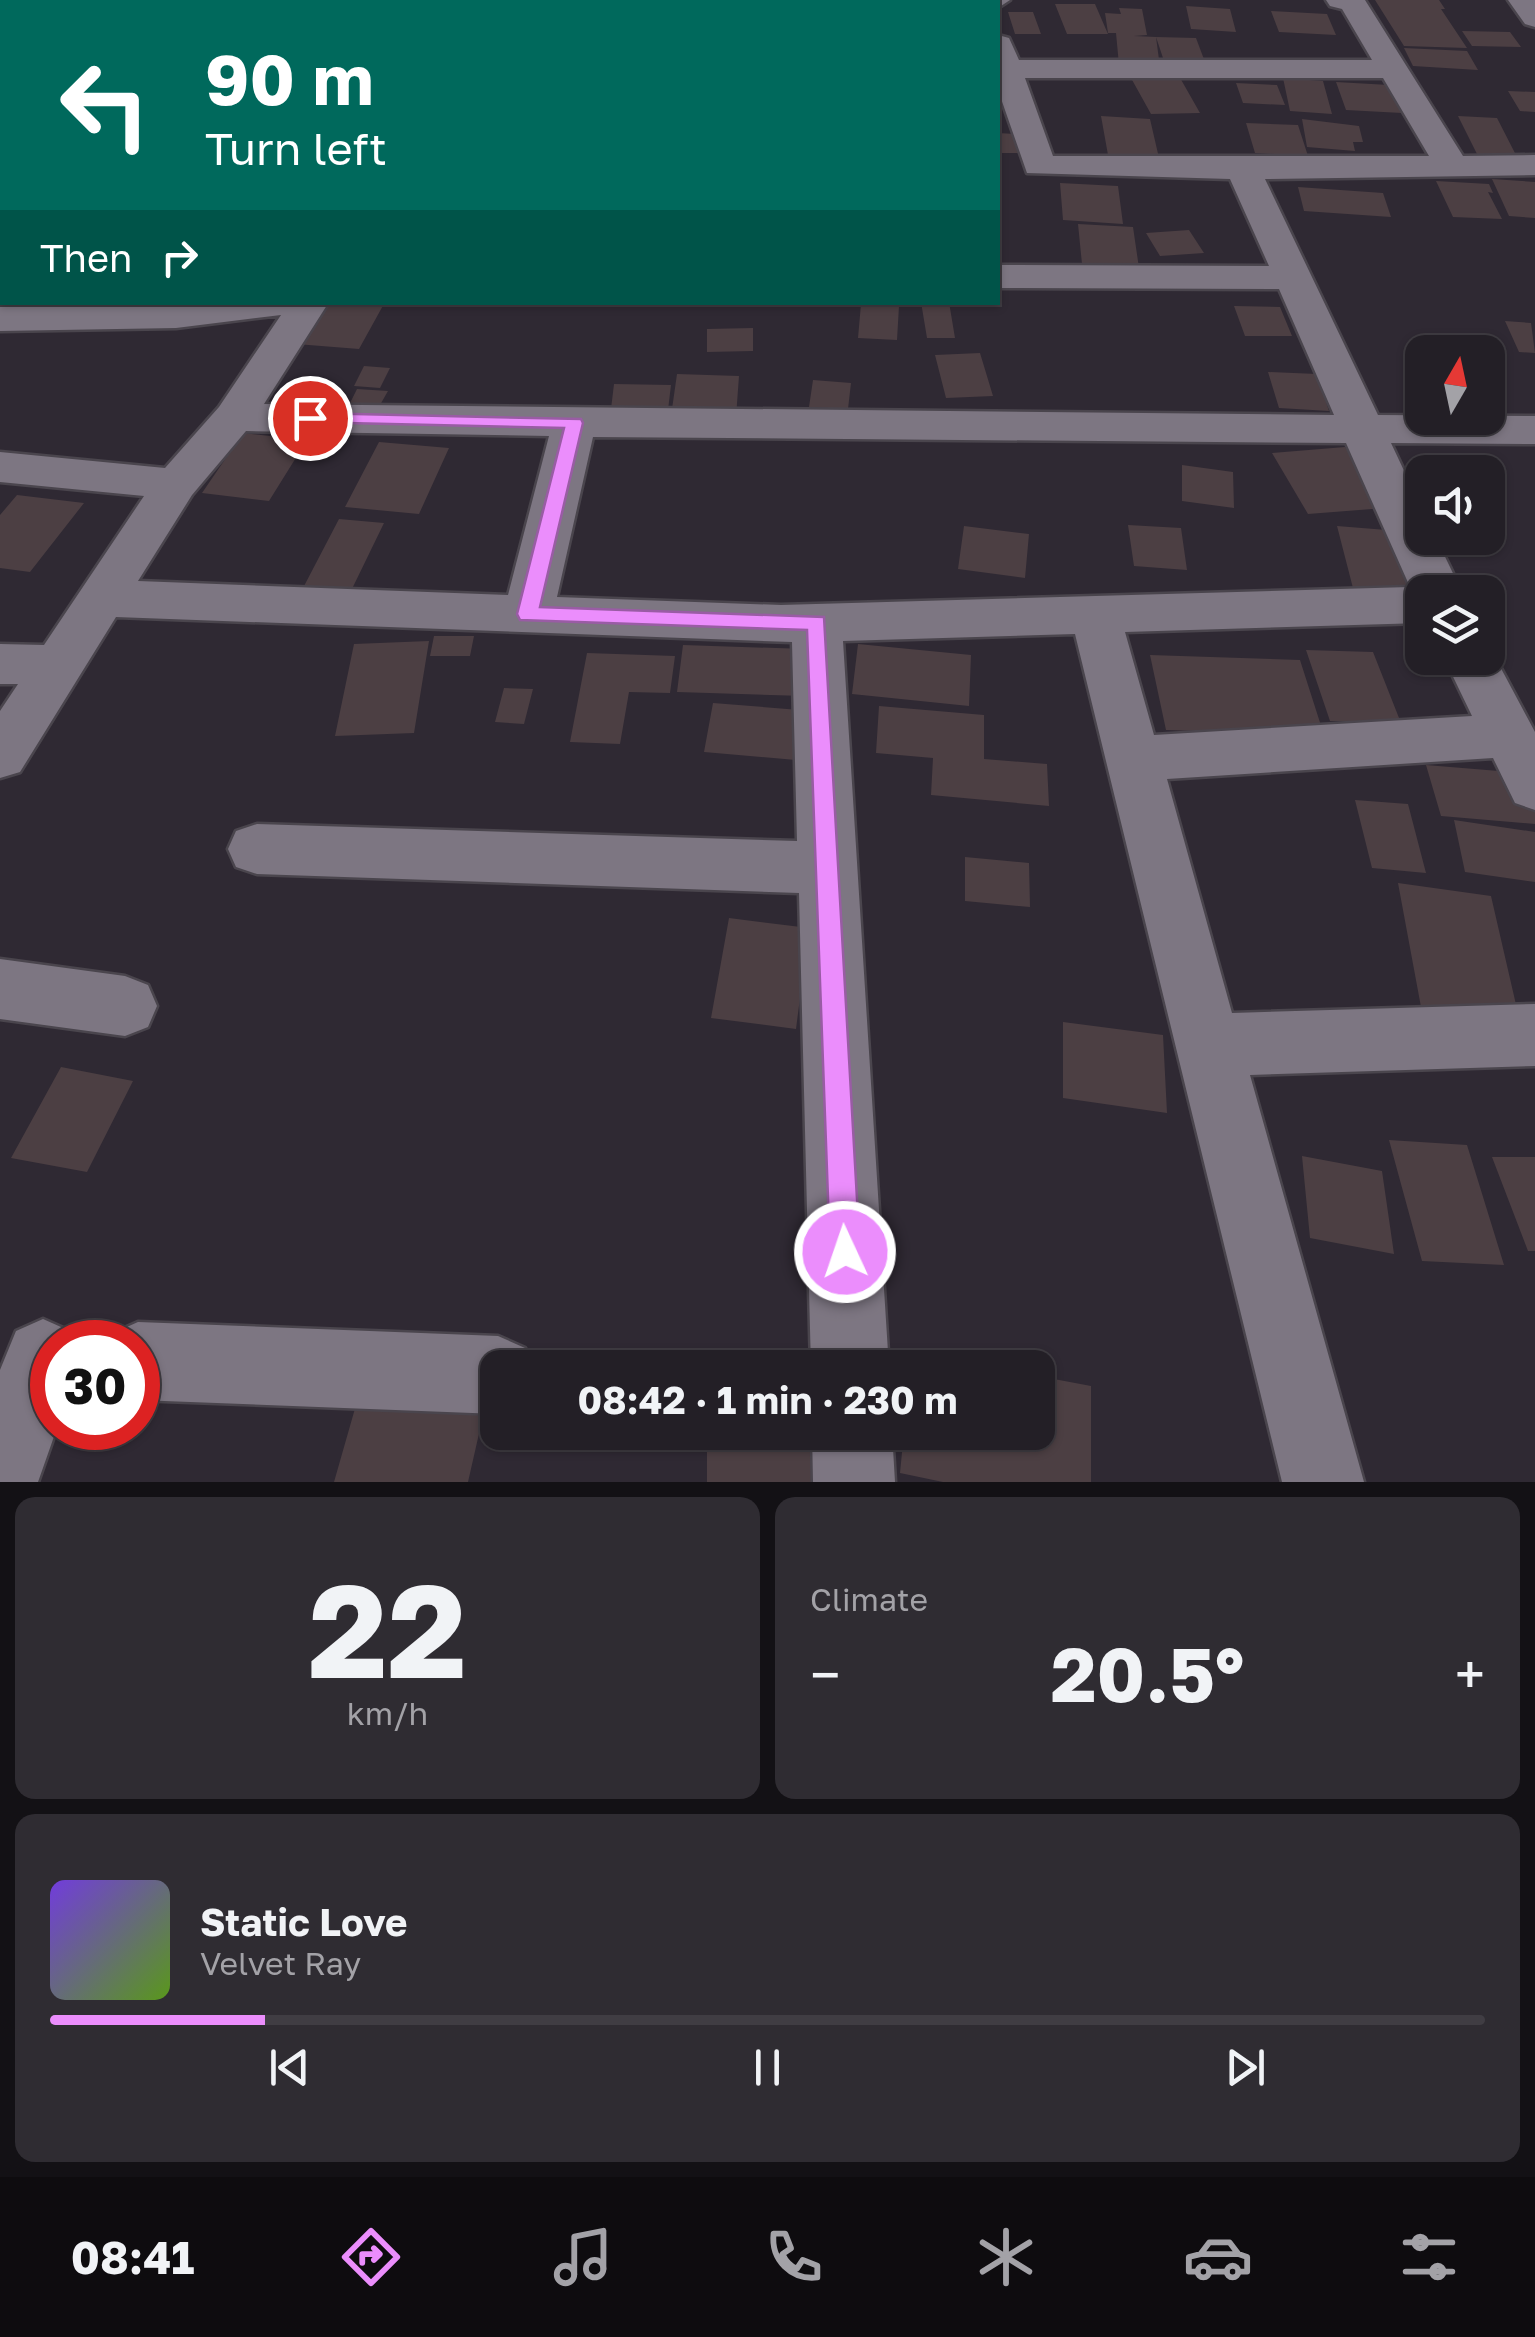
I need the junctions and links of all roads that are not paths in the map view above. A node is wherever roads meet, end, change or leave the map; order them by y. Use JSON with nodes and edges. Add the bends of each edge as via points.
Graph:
{"nodes":[{"id":1,"x":1340,"y":0,"type":"edge"},
{"id":2,"x":1522,"y":0,"type":"edge"},
{"id":3,"x":1535,"y":18,"type":"edge"},
{"id":4,"x":1000,"y":61,"type":"edge"},
{"id":5,"x":1394,"y":70,"type":"junction"},
{"id":6,"x":1000,"y":165,"type":"edge"},
{"id":7,"x":1039,"y":166,"type":"junction"},
{"id":8,"x":1535,"y":166,"type":"edge"},
{"id":9,"x":1453,"y":167,"type":"junction"},
{"id":10,"x":1243,"y":169,"type":"junction"},
{"id":11,"x":1000,"y":277,"type":"edge"},
{"id":12,"x":1293,"y":278,"type":"junction"},
{"id":13,"x":245,"y":305,"type":"edge"},
{"id":14,"x":308,"y":305,"type":"edge"},
{"id":15,"x":179,"y":309,"type":"edge"},
{"id":16,"x":0,"y":320,"type":"edge"},
{"id":17,"x":234,"y":417,"type":"junction"},
{"id":18,"x":574,"y":423,"type":"junction"},
{"id":19,"x":1362,"y":428,"type":"junction"},
{"id":20,"x":1535,"y":430,"type":"edge"},
{"id":21,"x":0,"y":467,"type":"edge"},
{"id":22,"x":176,"y":484,"type":"junction"},
{"id":23,"x":1429,"y":575,"type":"edge"},
{"id":24,"x":99,"y":598,"type":"junction"},
{"id":25,"x":1405,"y":605,"type":"edge"},
{"id":26,"x":528,"y":614,"type":"junction"},
{"id":27,"x":1095,"y":614,"type":"junction"},
{"id":28,"x":817,"y":623,"type":"junction"},
{"id":29,"x":0,"y":664,"type":"edge"},
{"id":30,"x":58,"y":665,"type":"junction"},
{"id":31,"x":1479,"y":675,"type":"edge"},
{"id":32,"x":1509,"y":735,"type":"junction"},
{"id":33,"x":0,"y":756,"type":"edge"},
{"id":34,"x":1133,"y":759,"type":"junction"},
{"id":35,"x":1535,"y":788,"type":"edge"},
{"id":36,"x":257,"y":849,"type":"dead end"},
{"id":37,"x":828,"y":868,"type":"junction"},
{"id":38,"x":0,"y":988,"type":"edge"},
{"id":39,"x":125,"y":1006,"type":"dead end"},
{"id":40,"x":1535,"y":1036,"type":"edge"},
{"id":41,"x":1208,"y":1045,"type":"junction"},
{"id":42,"x":849,"y":1350,"type":"edge"},
{"id":43,"x":160,"y":1362,"type":"edge"},
{"id":44,"x":30,"y":1364,"type":"edge"},
{"id":45,"x":480,"y":1374,"type":"edge"},
{"id":46,"x":853,"y":1450,"type":"edge"},
{"id":47,"x":0,"y":1476,"type":"edge"},
{"id":48,"x":854,"y":1482,"type":"edge"},
{"id":49,"x":1324,"y":1482,"type":"edge"}],
"edges":[{"from":1,"to":5,"type":"street","via":[[1351,0]]},
{"from":2,"to":3,"type":"street"},
{"from":4,"to":5,"type":"street"},
{"from":4,"to":7,"type":"street"},
{"from":5,"to":9,"type":"street"},
{"from":6,"to":7,"type":"street"},
{"from":7,"to":10,"type":"street"},
{"from":8,"to":9,"type":"street"},
{"from":9,"to":10,"type":"street"},
{"from":10,"to":12,"type":"street"},
{"from":11,"to":12,"type":"street"},
{"from":12,"to":19,"type":"street"},
{"from":13,"to":15,"type":"street"},
{"from":14,"to":17,"type":"street"},
{"from":15,"to":16,"type":"street"},
{"from":17,"to":18,"type":"street"},
{"from":17,"to":22,"type":"street"},
{"from":18,"to":19,"type":"street"},
{"from":18,"to":26,"type":"street"},
{"from":19,"to":20,"type":"street"},
{"from":19,"to":23,"type":"street"},
{"from":21,"to":22,"type":"street"},
{"from":22,"to":24,"type":"street"},
{"from":24,"to":26,"type":"street"},
{"from":24,"to":30,"type":"street"},
{"from":25,"to":27,"type":"street"},
{"from":26,"to":28,"type":"street"},
{"from":27,"to":28,"type":"street"},
{"from":27,"to":34,"type":"street"},
{"from":28,"to":37,"type":"street"},
{"from":29,"to":30,"type":"street"},
{"from":30,"to":33,"type":"street"},
{"from":31,"to":32,"type":"street"},
{"from":32,"to":34,"type":"street"},
{"from":32,"to":35,"type":"street"},
{"from":34,"to":41,"type":"street"},
{"from":36,"to":37,"type":"street"},
{"from":37,"to":42,"type":"street"},
{"from":38,"to":39,"type":"street"},
{"from":40,"to":41,"type":"street"},
{"from":41,"to":49,"type":"street"},
{"from":43,"to":45,"type":"street"},
{"from":44,"to":47,"type":"street"},
{"from":46,"to":48,"type":"street"}]}
